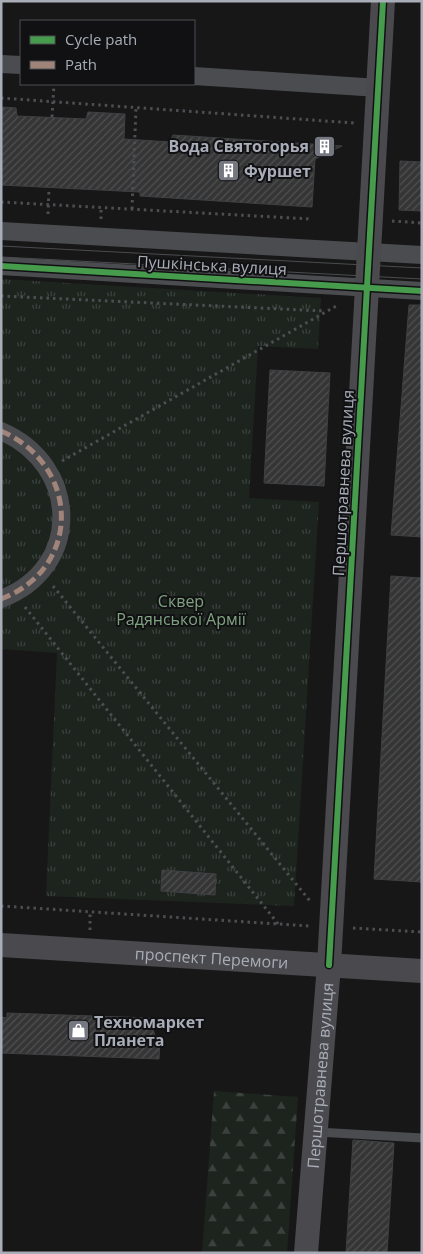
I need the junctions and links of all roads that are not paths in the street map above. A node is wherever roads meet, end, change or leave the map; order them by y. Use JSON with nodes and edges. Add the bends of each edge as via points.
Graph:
{"nodes":[{"id":1,"x":383,"y":1,"type":"edge"},
{"id":2,"x":1,"y":64,"type":"edge"},
{"id":3,"x":20,"y":65,"type":"edge"},
{"id":4,"x":195,"y":76,"type":"edge"},
{"id":5,"x":379,"y":88,"type":"junction"},
{"id":6,"x":1,"y":231,"type":"edge"},
{"id":7,"x":369,"y":252,"type":"junction"},
{"id":8,"x":422,"y":255,"type":"edge"},
{"id":9,"x":1,"y":266,"type":"edge"},
{"id":10,"x":368,"y":288,"type":"junction"},
{"id":11,"x":422,"y":291,"type":"edge"},
{"id":12,"x":1,"y":431,"type":"edge"},
{"id":13,"x":8,"y":597,"type":"edge"},
{"id":14,"x":1,"y":945,"type":"edge"},
{"id":15,"x":329,"y":965,"type":"junction"},
{"id":16,"x":422,"y":971,"type":"edge"},
{"id":17,"x":314,"y":1132,"type":"junction"},
{"id":18,"x":422,"y":1138,"type":"edge"},
{"id":19,"x":306,"y":1253,"type":"edge"}],
"edges":[{"from":1,"to":5,"type":"street","name":"Першотравнева вулиця"},
{"from":2,"to":3,"type":"street"},
{"from":4,"to":5,"type":"street"},
{"from":5,"to":7,"type":"street","name":"Першотравнева вулиця"},
{"from":6,"to":7,"type":"street","name":"Пушкінська вулиця"},
{"from":7,"to":8,"type":"street","name":"Пушкінська вулиця"},
{"from":7,"to":10,"type":"street","name":"Першотравнева вулиця"},
{"from":9,"to":10,"type":"street","name":"Пушкінська вулиця"},
{"from":10,"to":11,"type":"street","name":"Пушкінська вулиця"},
{"from":10,"to":15,"type":"street","name":"Першотравнева вулиця"},
{"from":12,"to":13,"type":"street","via":[[35,452],[48,468],[58,488],[61,518],[53,554],[41,572]]},
{"from":14,"to":15,"type":"street","name":"проспект Перемоги"},
{"from":15,"to":16,"type":"street","name":"проспект Перемоги"},
{"from":15,"to":17,"type":"street","name":"Першотравнева вулиця"},
{"from":17,"to":18,"type":"lane"},
{"from":17,"to":19,"type":"street","name":"Першотравнева вулиця"}]}
